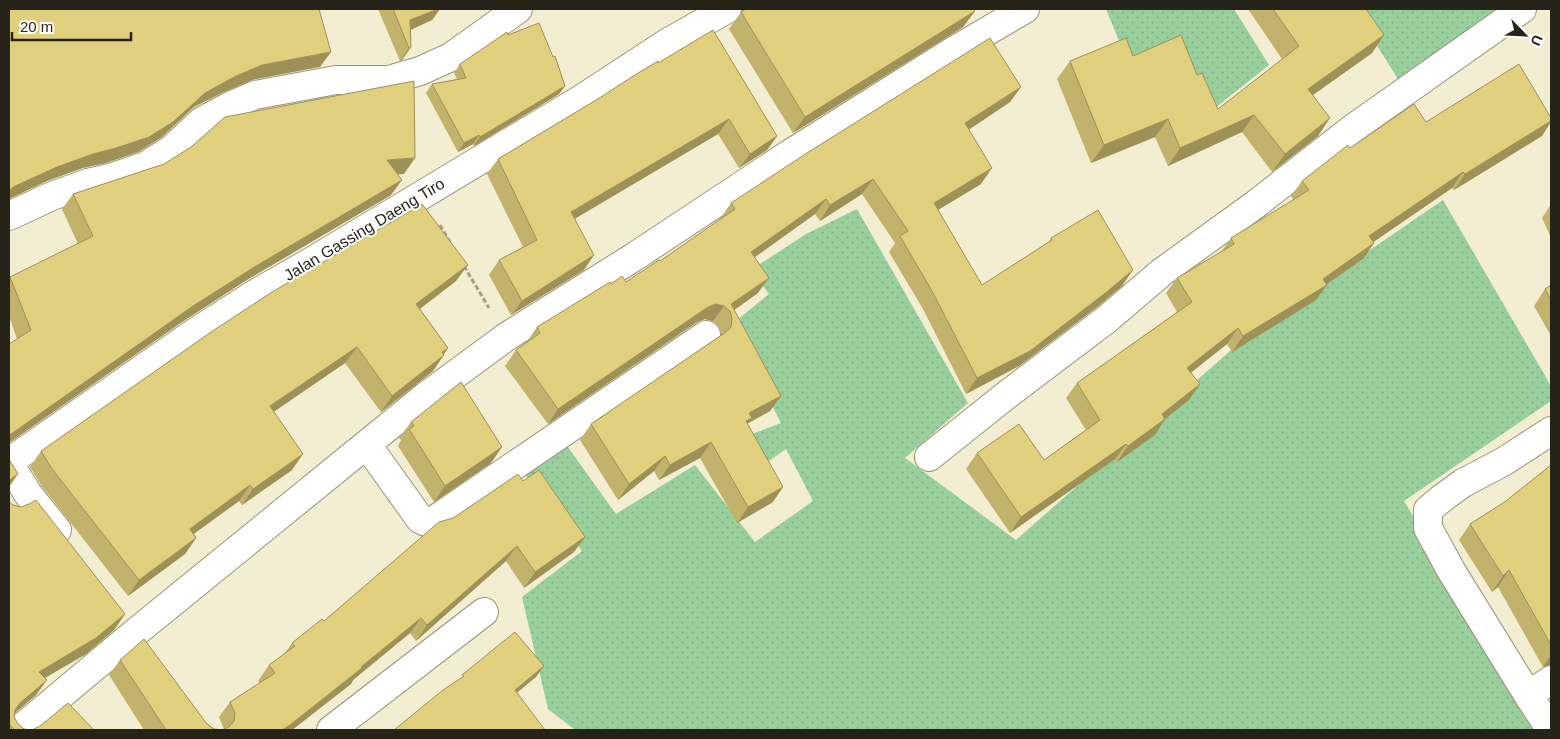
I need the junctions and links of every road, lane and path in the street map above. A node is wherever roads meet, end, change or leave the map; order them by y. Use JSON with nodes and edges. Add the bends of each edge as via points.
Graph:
{"nodes":[{"id":1,"x":518,"y":9,"type":"edge"},
{"id":2,"x":1025,"y":9,"type":"edge"},
{"id":3,"x":1522,"y":9,"type":"edge"},
{"id":4,"x":717,"y":22,"type":"edge"},
{"id":5,"x":773,"y":130,"type":"edge"},
{"id":6,"x":788,"y":155,"type":"junction"},
{"id":7,"x":422,"y":195,"type":"junction"},
{"id":8,"x":9,"y":216,"type":"edge"},
{"id":9,"x":452,"y":245,"type":"edge"},
{"id":10,"x":462,"y":262,"type":"edge"},
{"id":11,"x":706,"y":335,"type":"dead end"},
{"id":12,"x":506,"y":337,"type":"junction"},
{"id":13,"x":1551,"y":431,"type":"edge"},
{"id":14,"x":367,"y":446,"type":"junction"},
{"id":15,"x":928,"y":458,"type":"dead end"},
{"id":16,"x":9,"y":462,"type":"edge"},
{"id":17,"x":19,"y":501,"type":"edge"},
{"id":18,"x":70,"y":548,"type":"edge"},
{"id":19,"x":484,"y":612,"type":"dead end"},
{"id":20,"x":130,"y":624,"type":"junction"},
{"id":21,"x":153,"y":654,"type":"edge"},
{"id":22,"x":1551,"y":680,"type":"edge"},
{"id":23,"x":1528,"y":695,"type":"junction"},
{"id":24,"x":19,"y":730,"type":"edge"},
{"id":25,"x":331,"y":730,"type":"edge"},
{"id":26,"x":1551,"y":730,"type":"edge"}],
"edges":[{"from":1,"to":8,"type":"street","via":[[451,57],[420,71],[389,80],[336,80],[255,96],[202,121],[172,149],[145,166],[52,196]]},
{"from":2,"to":6,"type":"street"},
{"from":3,"to":15,"type":"street","via":[[1352,129],[1162,272],[1107,319]]},
{"from":4,"to":7,"type":"street","name":"Jalan Gassing Daeng Tiro","via":[[668,43]]},
{"from":5,"to":6,"type":"street"},
{"from":6,"to":12,"type":"street"},
{"from":7,"to":9,"type":"path"},
{"from":7,"to":16,"type":"street","name":"Jalan Gassing Daeng Tiro","via":[[190,335]]},
{"from":10,"to":12,"type":"path"},
{"from":11,"to":14,"type":"street","via":[[433,521],[420,519]]},
{"from":12,"to":14,"type":"street","via":[[426,396]]},
{"from":13,"to":23,"type":"street","via":[[1463,483],[1428,510],[1428,528]]},
{"from":14,"to":20,"type":"street"},
{"from":16,"to":17,"type":"street"},
{"from":17,"to":18,"type":"street"},
{"from":19,"to":25,"type":"street"},
{"from":20,"to":21,"type":"street"},
{"from":20,"to":24,"type":"street"},
{"from":22,"to":23,"type":"street"},
{"from":23,"to":26,"type":"street"}]}
